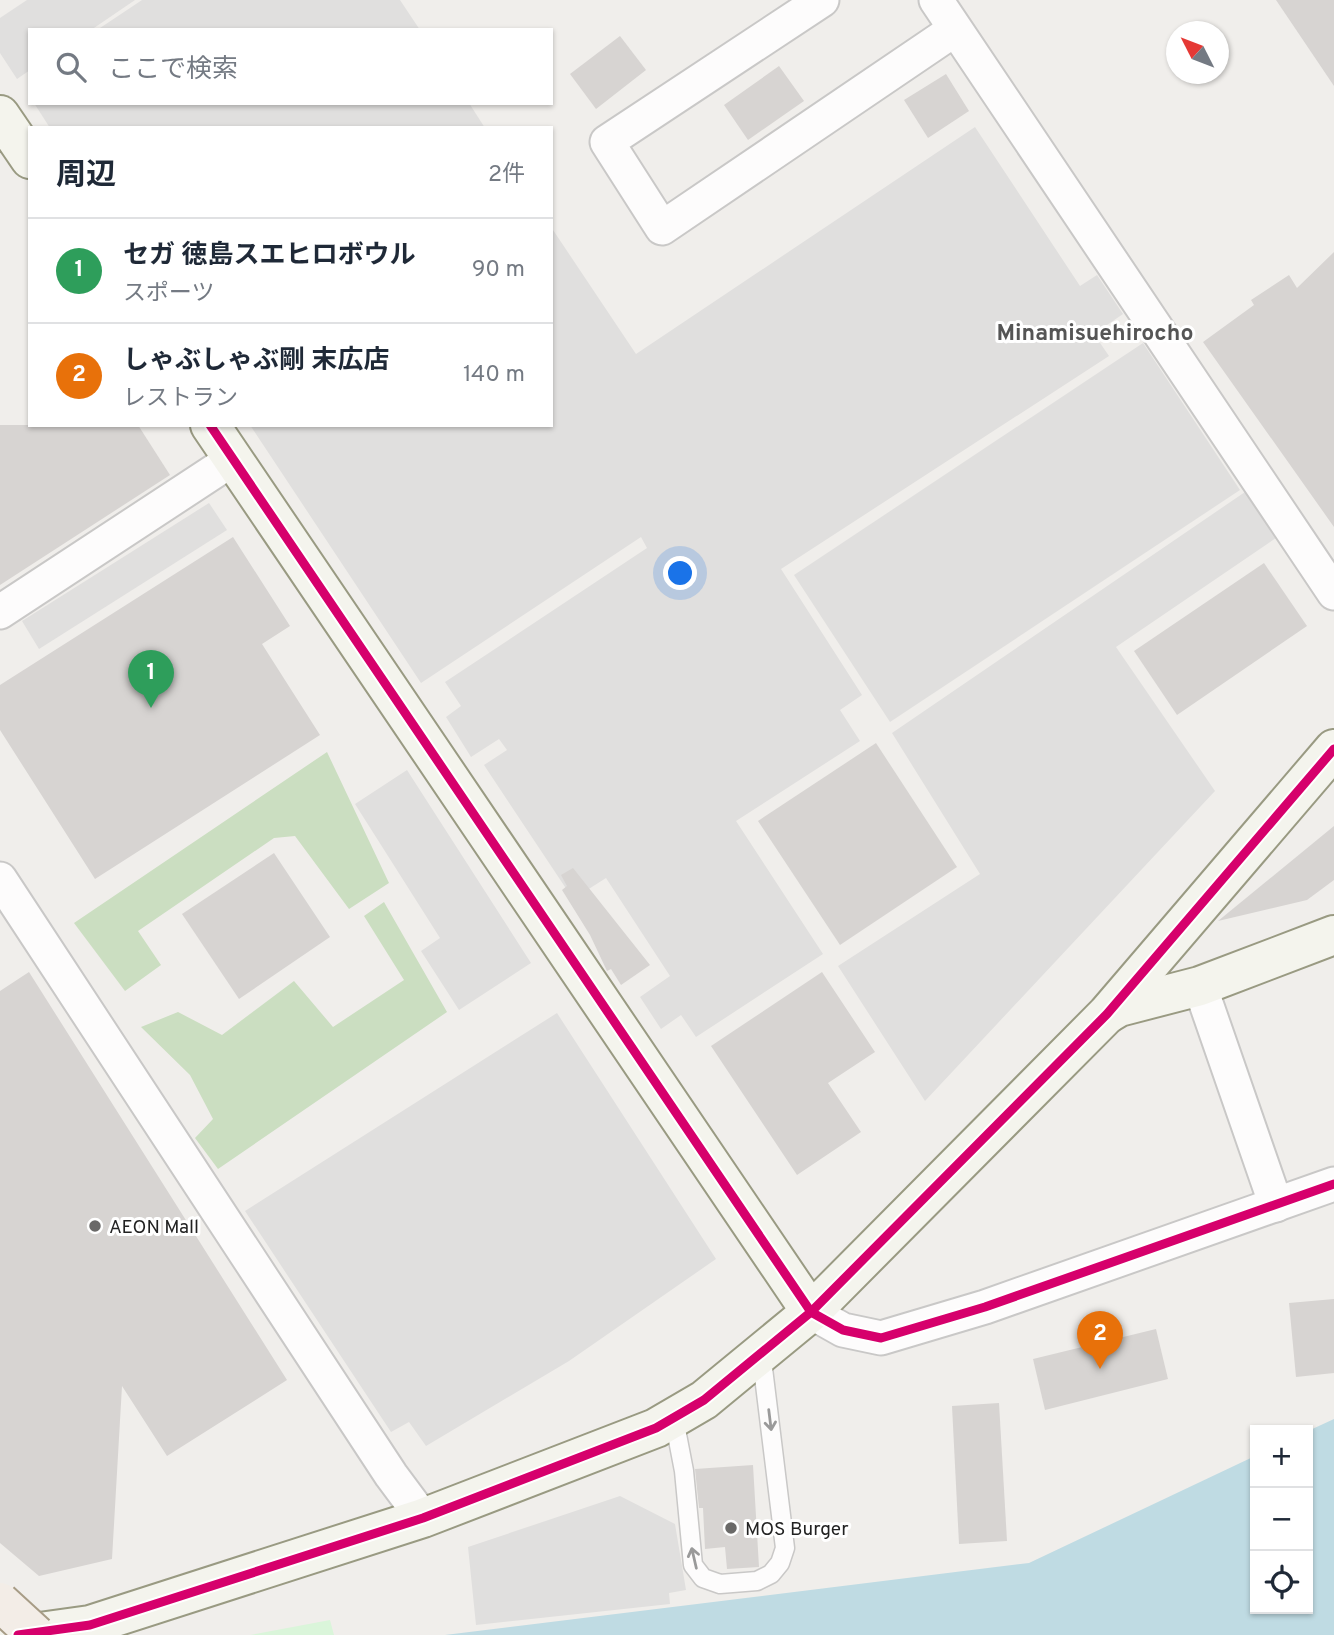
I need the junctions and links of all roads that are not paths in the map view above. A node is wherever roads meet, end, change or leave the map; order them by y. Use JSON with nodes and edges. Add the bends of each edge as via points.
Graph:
{"nodes":[{"id":1,"x":822,"y":0,"type":"edge"},
{"id":2,"x":936,"y":0,"type":"edge"},
{"id":3,"x":954,"y":30,"type":"junction"},
{"id":4,"x":0,"y":115,"type":"edge"},
{"id":5,"x":28,"y":156,"type":"edge"},
{"id":6,"x":211,"y":427,"type":"edge"},
{"id":7,"x":233,"y":459,"type":"junction"},
{"id":8,"x":1334,"y":593,"type":"edge"},
{"id":9,"x":0,"y":612,"type":"edge"},
{"id":10,"x":1334,"y":749,"type":"edge"},
{"id":11,"x":0,"y":879,"type":"edge"},
{"id":12,"x":1334,"y":934,"type":"edge"},
{"id":13,"x":1200,"y":986,"type":"junction"},
{"id":14,"x":1107,"y":1014,"type":"junction"},
{"id":15,"x":1334,"y":1184,"type":"edge"},
{"id":16,"x":1276,"y":1205,"type":"junction"},
{"id":17,"x":811,"y":1312,"type":"junction"},
{"id":18,"x":761,"y":1352,"type":"junction"},
{"id":19,"x":674,"y":1419,"type":"junction"},
{"id":20,"x":423,"y":1518,"type":"junction"},
{"id":21,"x":0,"y":1602,"type":"edge"},
{"id":22,"x":18,"y":1635,"type":"edge"},
{"id":23,"x":36,"y":1635,"type":"edge"}],
"edges":[{"from":1,"to":3,"type":"street","via":[[607,142],[662,228]]},
{"from":2,"to":3,"type":"street"},
{"from":3,"to":8,"type":"street"},
{"from":4,"to":5,"type":"street"},
{"from":6,"to":7,"type":"street"},
{"from":7,"to":9,"type":"street"},
{"from":7,"to":17,"type":"street"},
{"from":10,"to":14,"type":"street"},
{"from":11,"to":20,"type":"street","via":[[375,1452]]},
{"from":12,"to":13,"type":"street"},
{"from":13,"to":14,"type":"street"},
{"from":13,"to":16,"type":"street"},
{"from":14,"to":17,"type":"street"},
{"from":15,"to":16,"type":"street"},
{"from":16,"to":17,"type":"street","via":[[985,1307],[881,1338],[843,1330]]},
{"from":17,"to":18,"type":"street"},
{"from":18,"to":19,"type":"street"},
{"from":18,"to":19,"type":"lane","one_way":true,"via":[[785,1548],[771,1574],[757,1581],[720,1584],[702,1578],[693,1564]]},
{"from":19,"to":20,"type":"street"},
{"from":20,"to":22,"type":"street","via":[[90,1625]]},
{"from":21,"to":23,"type":"main road","bridge":true}]}
